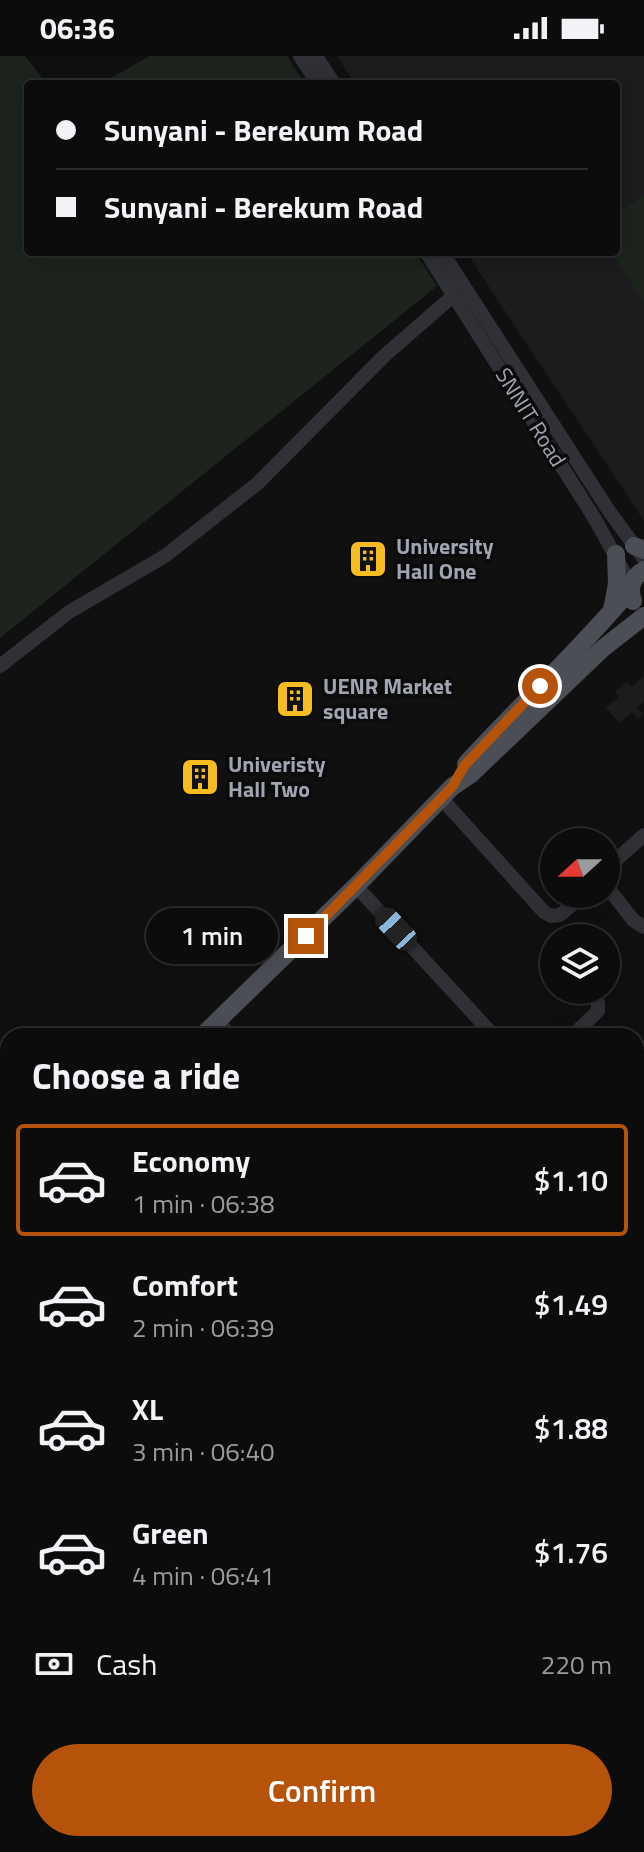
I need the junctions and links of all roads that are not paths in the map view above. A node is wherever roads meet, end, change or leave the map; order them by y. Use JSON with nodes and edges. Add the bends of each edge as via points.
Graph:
{"nodes":[{"id":1,"x":300,"y":56,"type":"edge"},
{"id":2,"x":316,"y":56,"type":"edge"},
{"id":3,"x":315,"y":80,"type":"edge"},
{"id":4,"x":331,"y":80,"type":"edge"},
{"id":5,"x":428,"y":256,"type":"edge"},
{"id":6,"x":445,"y":256,"type":"edge"},
{"id":7,"x":453,"y":296,"type":"junction"},
{"id":8,"x":641,"y":552,"type":"edge"},
{"id":9,"x":616,"y":554,"type":"junction"},
{"id":10,"x":644,"y":570,"type":"edge"},
{"id":11,"x":631,"y":588,"type":"junction"},
{"id":12,"x":611,"y":613,"type":"junction"},
{"id":13,"x":644,"y":614,"type":"edge"},
{"id":14,"x":0,"y":666,"type":"edge"},
{"id":15,"x":447,"y":792,"type":"junction"},
{"id":16,"x":644,"y":835,"type":"edge"},
{"id":17,"x":620,"y":856,"type":"edge"},
{"id":18,"x":356,"y":886,"type":"junction"},
{"id":19,"x":620,"y":903,"type":"edge"},
{"id":20,"x":540,"y":907,"type":"edge"},
{"id":21,"x":541,"y":908,"type":"edge"},
{"id":22,"x":568,"y":908,"type":"edge"},
{"id":23,"x":644,"y":927,"type":"edge"},
{"id":24,"x":598,"y":1004,"type":"edge"},
{"id":25,"x":217,"y":1021,"type":"junction"},
{"id":26,"x":210,"y":1028,"type":"edge"},
{"id":27,"x":224,"y":1028,"type":"edge"},
{"id":28,"x":487,"y":1028,"type":"edge"},
{"id":29,"x":580,"y":1028,"type":"edge"}],
"edges":[{"from":1,"to":3,"type":"street"},
{"from":2,"to":4,"type":"street"},
{"from":5,"to":7,"type":"street","name":"SNNIT Road"},
{"from":6,"to":8,"type":"street","name":"SNNIT Road"},
{"from":7,"to":9,"type":"street","name":"SNNIT Road"},
{"from":7,"to":14,"type":"street","via":[[384,356],[258,483],[165,556],[69,612]]},
{"from":9,"to":11,"type":"street","name":"SNNIT Road"},
{"from":9,"to":12,"type":"main road"},
{"from":10,"to":11,"type":"main road"},
{"from":11,"to":12,"type":"main road"},
{"from":11,"to":13,"type":"main road","via":[[635,605]]},
{"from":12,"to":15,"type":"main road","via":[[491,736]]},
{"from":13,"to":15,"type":"main road"},
{"from":15,"to":18,"type":"main road"},
{"from":15,"to":20,"type":"street"},
{"from":16,"to":17,"type":"street"},
{"from":18,"to":25,"type":"main road"},
{"from":18,"to":28,"type":"street"},
{"from":19,"to":23,"type":"street"},
{"from":21,"to":22,"type":"street","via":[[551,916]]},
{"from":24,"to":29,"type":"street","via":[[598,1011]]},
{"from":25,"to":26,"type":"main road"},
{"from":25,"to":27,"type":"street"}]}
